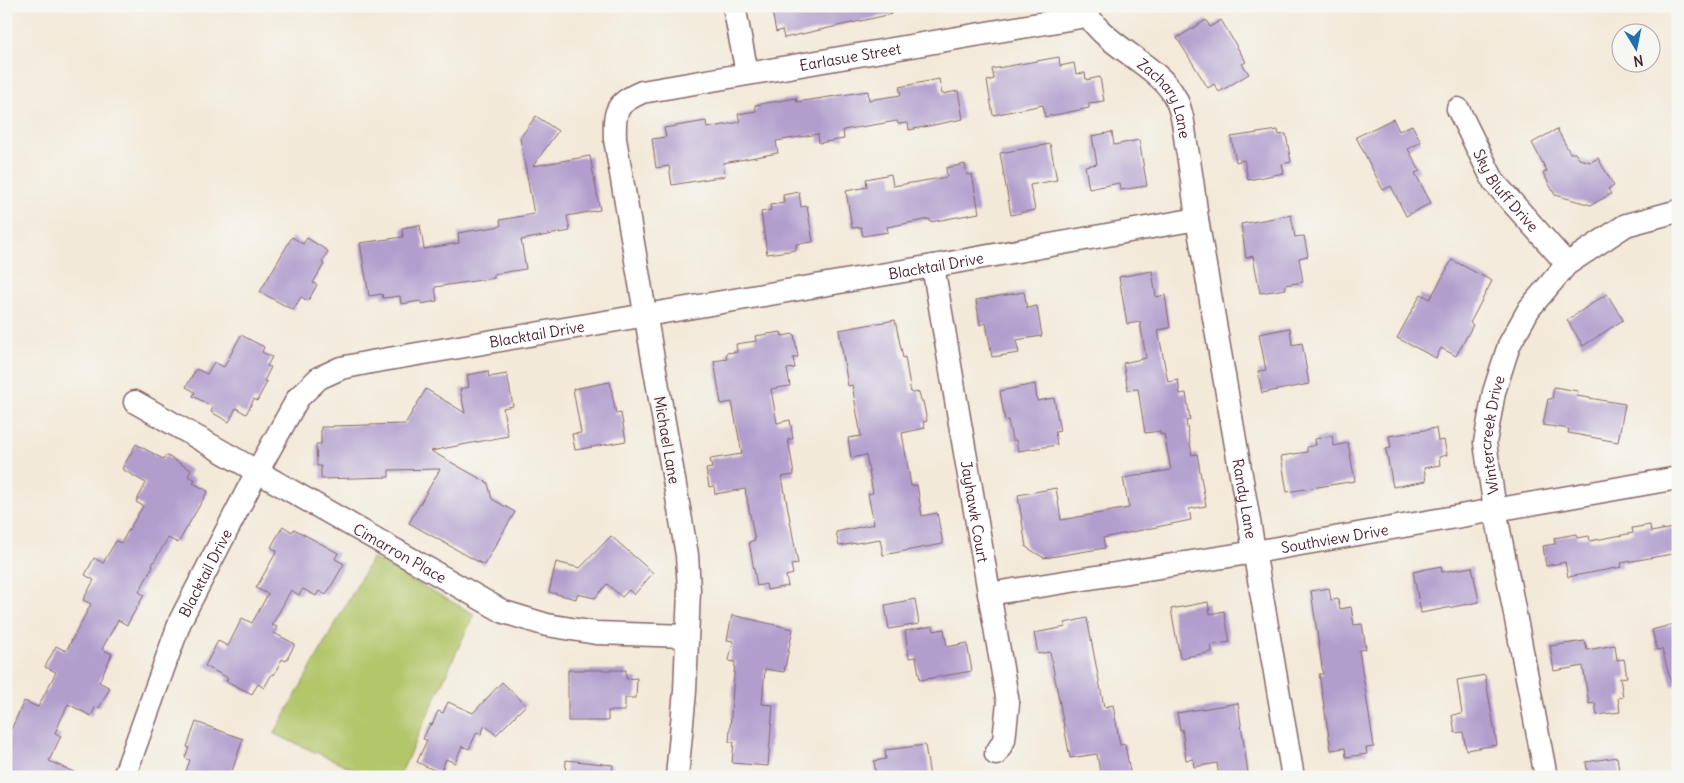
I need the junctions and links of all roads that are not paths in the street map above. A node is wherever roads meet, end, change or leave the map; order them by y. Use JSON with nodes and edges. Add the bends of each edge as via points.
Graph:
{"nodes":[{"id":1,"x":734,"y":6,"type":"edge"},
{"id":2,"x":1086,"y":11,"type":"edge"},
{"id":3,"x":747,"y":73,"type":"junction"},
{"id":4,"x":618,"y":107,"type":"joint"},
{"id":5,"x":1458,"y":109,"type":"dead end"},
{"id":6,"x":1678,"y":211,"type":"edge"},
{"id":7,"x":1197,"y":219,"type":"junction"},
{"id":8,"x":1567,"y":264,"type":"junction"},
{"id":9,"x":933,"y":266,"type":"junction"},
{"id":10,"x":645,"y":315,"type":"junction"},
{"id":11,"x":135,"y":402,"type":"dead end"},
{"id":12,"x":257,"y":472,"type":"junction"},
{"id":13,"x":1678,"y":478,"type":"edge"},
{"id":14,"x":1495,"y":509,"type":"junction"},
{"id":15,"x":1255,"y":552,"type":"junction"},
{"id":16,"x":989,"y":594,"type":"junction"},
{"id":17,"x":686,"y":636,"type":"junction"},
{"id":18,"x":996,"y":754,"type":"dead end"},
{"id":19,"x":124,"y":777,"type":"edge"},
{"id":20,"x":677,"y":777,"type":"edge"},
{"id":21,"x":1293,"y":777,"type":"edge"},
{"id":22,"x":1546,"y":777,"type":"edge"}],
"edges":[{"from":1,"to":3,"type":"street"},
{"from":2,"to":3,"type":"street","name":"Earlasue Street"},
{"from":2,"to":7,"type":"street","name":"Zachary Lane","via":[[1111,40],[1163,79],[1174,94],[1182,117]]},
{"from":3,"to":4,"type":"street","name":"Earlasue Street","via":[[642,92],[627,98]]},
{"from":4,"to":10,"type":"street","name":"Michael Lane","via":[[614,120],[615,139]]},
{"from":5,"to":8,"type":"street","name":"Sky Bluff Drive","via":[[1494,182]]},
{"from":6,"to":8,"type":"street","name":"Wintercreek Drive","via":[[1626,224]]},
{"from":7,"to":9,"type":"street","name":"Blacktail Drive"},
{"from":7,"to":15,"type":"street","name":"Randy Lane"},
{"from":8,"to":14,"type":"street","name":"Wintercreek Drive","via":[[1529,309],[1509,344],[1494,392],[1485,442]]},
{"from":9,"to":10,"type":"street","name":"Blacktail Drive"},
{"from":9,"to":16,"type":"street","name":"Jayhawk Court"},
{"from":10,"to":12,"type":"street","name":"Blacktail Drive","via":[[341,368],[319,378],[298,398]]},
{"from":10,"to":17,"type":"street","name":"Michael Lane","via":[[687,554]]},
{"from":11,"to":12,"type":"street","name":"Cimarron Place"},
{"from":12,"to":17,"type":"street","name":"Cimarron Place","via":[[504,612],[548,625],[596,633]]},
{"from":12,"to":19,"type":"street","name":"Blacktail Drive","via":[[181,619]]},
{"from":13,"to":14,"type":"street","name":"Southview Drive"},
{"from":14,"to":15,"type":"street","name":"Southview Drive"},
{"from":14,"to":22,"type":"street","name":"Wintercreek Drive"},
{"from":15,"to":16,"type":"street","name":"Southview Drive"},
{"from":15,"to":21,"type":"street","name":"Randy Lane"},
{"from":16,"to":18,"type":"street","name":"Jayhawk Court","via":[[1008,703],[1004,740]]},
{"from":17,"to":20,"type":"street","name":"Michael Lane"}]}
